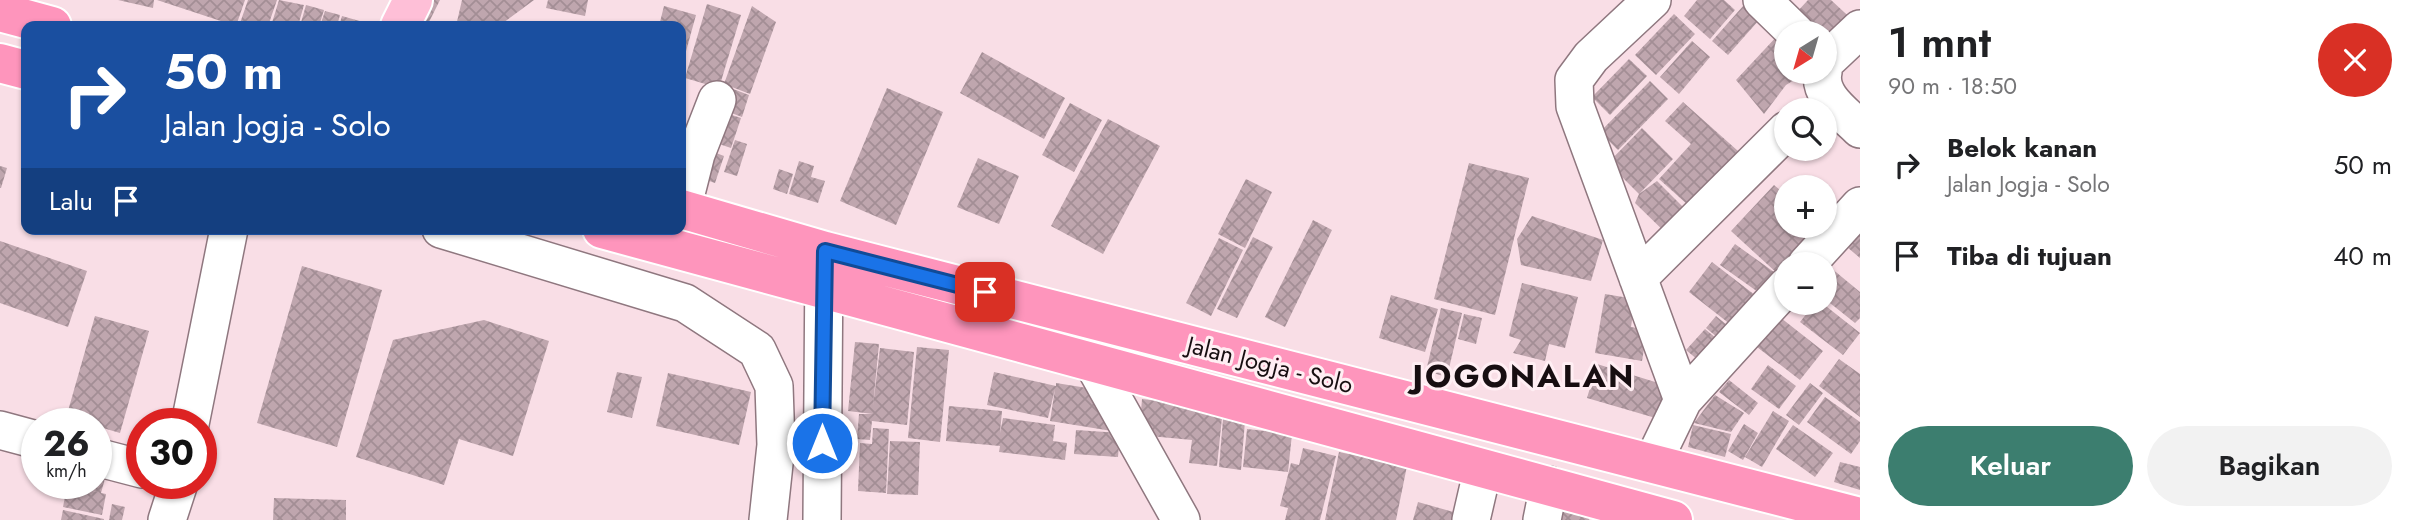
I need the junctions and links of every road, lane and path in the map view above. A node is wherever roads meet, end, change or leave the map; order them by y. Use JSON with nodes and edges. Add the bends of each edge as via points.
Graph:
{"nodes":[{"id":1,"x":414,"y":0,"type":"edge"},
{"id":2,"x":1652,"y":0,"type":"edge"},
{"id":3,"x":1762,"y":0,"type":"edge"},
{"id":4,"x":0,"y":12,"type":"edge"},
{"id":5,"x":33,"y":21,"type":"edge"},
{"id":6,"x":403,"y":21,"type":"edge"},
{"id":7,"x":1784,"y":21,"type":"edge"},
{"id":8,"x":1860,"y":29,"type":"edge"},
{"id":9,"x":1838,"y":59,"type":"edge"},
{"id":10,"x":0,"y":63,"type":"edge"},
{"id":11,"x":21,"y":69,"type":"edge"},
{"id":12,"x":1820,"y":84,"type":"edge"},
{"id":13,"x":717,"y":100,"type":"dead end"},
{"id":14,"x":1860,"y":129,"type":"edge"},
{"id":15,"x":1774,"y":143,"type":"edge"},
{"id":16,"x":686,"y":193,"type":"edge"},
{"id":17,"x":1860,"y":206,"type":"edge"},
{"id":18,"x":686,"y":210,"type":"edge"},
{"id":19,"x":228,"y":235,"type":"edge"},
{"id":20,"x":461,"y":235,"type":"edge"},
{"id":21,"x":624,"y":235,"type":"edge"},
{"id":22,"x":825,"y":251,"type":"junction"},
{"id":23,"x":1818,"y":252,"type":"edge"},
{"id":24,"x":1638,"y":278,"type":"junction"},
{"id":25,"x":823,"y":289,"type":"junction"},
{"id":26,"x":1774,"y":300,"type":"edge"},
{"id":27,"x":1093,"y":363,"type":"junction"},
{"id":28,"x":1683,"y":400,"type":"junction"},
{"id":29,"x":193,"y":408,"type":"edge"},
{"id":30,"x":0,"y":430,"type":"edge"},
{"id":31,"x":21,"y":436,"type":"edge"},
{"id":32,"x":1652,"y":464,"type":"junction"},
{"id":33,"x":1483,"y":468,"type":"junction"},
{"id":34,"x":174,"y":499,"type":"edge"},
{"id":35,"x":1545,"y":503,"type":"edge"},
{"id":36,"x":1860,"y":517,"type":"edge"},
{"id":37,"x":167,"y":520,"type":"edge"},
{"id":38,"x":768,"y":520,"type":"edge"},
{"id":39,"x":822,"y":520,"type":"edge"},
{"id":40,"x":1181,"y":520,"type":"edge"},
{"id":41,"x":1471,"y":520,"type":"edge"},
{"id":42,"x":1673,"y":520,"type":"edge"}],
"edges":[{"from":1,"to":6,"type":"main road"},
{"from":2,"to":24,"type":"street","via":[[1591,57],[1574,80],[1576,106]]},
{"from":3,"to":7,"type":"street"},
{"from":4,"to":5,"type":"highway"},
{"from":8,"to":9,"type":"street"},
{"from":10,"to":11,"type":"highway"},
{"from":12,"to":14,"type":"street"},
{"from":13,"to":16,"type":"street"},
{"from":15,"to":24,"type":"street"},
{"from":17,"to":23,"type":"street"},
{"from":18,"to":22,"type":"highway","name":"Jalan Jogja - Solo"},
{"from":19,"to":29,"type":"street"},
{"from":20,"to":38,"type":"street","via":[[685,303],[757,350],[775,386],[776,445]]},
{"from":21,"to":25,"type":"highway","name":"Jalan Jogja - Solo"},
{"from":22,"to":25,"type":"street"},
{"from":22,"to":32,"type":"highway","name":"Jalan Jogja - Solo"},
{"from":24,"to":28,"type":"street"},
{"from":25,"to":27,"type":"highway","name":"Jalan Jogja - Solo"},
{"from":25,"to":39,"type":"street"},
{"from":26,"to":28,"type":"street"},
{"from":27,"to":33,"type":"highway","name":"Jalan Jogja - Solo"},
{"from":27,"to":40,"type":"street"},
{"from":28,"to":32,"type":"street"},
{"from":30,"to":31,"type":"street"},
{"from":32,"to":36,"type":"highway","name":"Jalan Jogja - Solo"},
{"from":33,"to":35,"type":"highway","name":"Jalan Jogja - Solo"},
{"from":33,"to":41,"type":"street"},
{"from":34,"to":37,"type":"street"},
{"from":35,"to":42,"type":"highway","name":"Jalan Jogja - Solo"}]}
